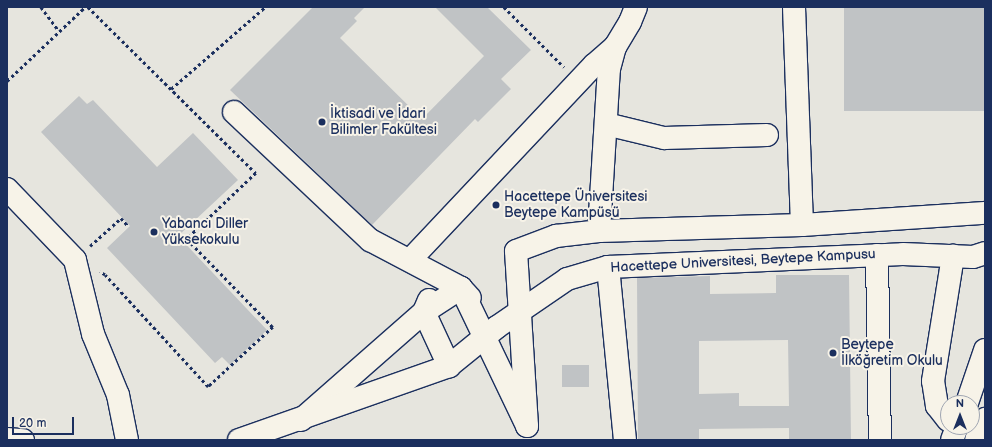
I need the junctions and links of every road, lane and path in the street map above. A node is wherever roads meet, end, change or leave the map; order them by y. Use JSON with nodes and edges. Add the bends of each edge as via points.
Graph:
{"nodes":[{"id":1,"x":41,"y":7,"type":"edge"},
{"id":2,"x":86,"y":7,"type":"edge"},
{"id":3,"x":265,"y":7,"type":"edge"},
{"id":4,"x":504,"y":7,"type":"edge"},
{"id":5,"x":636,"y":7,"type":"edge"},
{"id":6,"x":794,"y":7,"type":"edge"},
{"id":7,"x":59,"y":31,"type":"junction"},
{"id":8,"x":615,"y":47,"type":"junction"},
{"id":9,"x":7,"y":81,"type":"edge"},
{"id":10,"x":579,"y":81,"type":"junction"},
{"id":11,"x":171,"y":89,"type":"junction"},
{"id":12,"x":234,"y":112,"type":"dead end"},
{"id":13,"x":606,"y":124,"type":"junction"},
{"id":14,"x":767,"y":134,"type":"dead end"},
{"id":15,"x":7,"y":189,"type":"edge"},
{"id":16,"x":985,"y":213,"type":"edge"},
{"id":17,"x":802,"y":225,"type":"junction"},
{"id":18,"x":130,"y":227,"type":"dead end"},
{"id":19,"x":599,"y":230,"type":"junction"},
{"id":20,"x":96,"y":241,"type":"dead end"},
{"id":21,"x":985,"y":253,"type":"edge"},
{"id":22,"x":877,"y":255,"type":"junction"},
{"id":23,"x":953,"y":256,"type":"junction"},
{"id":24,"x":411,"y":259,"type":"junction"},
{"id":25,"x":75,"y":260,"type":"junction"},
{"id":26,"x":608,"y":267,"type":"junction"},
{"id":27,"x":437,"y":274,"type":"junction"},
{"id":28,"x":461,"y":288,"type":"junction"},
{"id":29,"x":424,"y":312,"type":"junction"},
{"id":30,"x":497,"y":327,"type":"junction"},
{"id":31,"x":985,"y":350,"type":"edge"},
{"id":32,"x":449,"y":366,"type":"junction"},
{"id":33,"x":970,"y":395,"type":"edge"},
{"id":34,"x":940,"y":410,"type":"edge"},
{"id":35,"x":985,"y":419,"type":"edge"},
{"id":36,"x":301,"y":420,"type":"junction"},
{"id":37,"x":7,"y":438,"type":"edge"},
{"id":38,"x":23,"y":440,"type":"edge"},
{"id":39,"x":127,"y":440,"type":"edge"},
{"id":40,"x":239,"y":440,"type":"edge"},
{"id":41,"x":625,"y":440,"type":"edge"},
{"id":42,"x":880,"y":440,"type":"edge"},
{"id":43,"x":976,"y":440,"type":"edge"}],
"edges":[{"from":1,"to":7,"type":"path"},
{"from":2,"to":7,"type":"path"},
{"from":2,"to":11,"type":"path"},
{"from":3,"to":11,"type":"path"},
{"from":4,"to":10,"type":"path"},
{"from":5,"to":8,"type":"street"},
{"from":6,"to":17,"type":"street"},
{"from":7,"to":9,"type":"path"},
{"from":8,"to":10,"type":"street"},
{"from":8,"to":13,"type":"street","via":[[609,69]]},
{"from":10,"to":24,"type":"street"},
{"from":11,"to":25,"type":"path","via":[[256,173],[187,239],[273,327],[208,387],[105,275]]},
{"from":12,"to":24,"type":"street","via":[[370,240]]},
{"from":13,"to":14,"type":"street","via":[[664,138]]},
{"from":13,"to":19,"type":"street"},
{"from":15,"to":25,"type":"street"},
{"from":16,"to":17,"type":"street"},
{"from":17,"to":19,"type":"street"},
{"from":18,"to":20,"type":"path","via":[[120,218]]},
{"from":19,"to":28,"type":"street","via":[[556,236],[516,251],[527,426]]},
{"from":21,"to":23,"type":"street","name":"Hacettepe Universitesi, Beytepe Kampusu"},
{"from":22,"to":23,"type":"street","name":"Hacettepe Universitesi, Beytepe Kampusu"},
{"from":22,"to":26,"type":"street","name":"Hacettepe Universitesi, Beytepe Kampusu"},
{"from":22,"to":42,"type":"street"},
{"from":23,"to":34,"type":"street","via":[[933,381],[937,406]]},
{"from":24,"to":27,"type":"street"},
{"from":25,"to":39,"type":"street","via":[[93,334],[118,395]]},
{"from":26,"to":30,"type":"street","name":"Hacettepe Universitesi, Beytepe Kampusu","via":[[567,279]]},
{"from":26,"to":41,"type":"street"},
{"from":27,"to":28,"type":"street"},
{"from":27,"to":29,"type":"street"},
{"from":28,"to":29,"type":"street"},
{"from":28,"to":30,"type":"street"},
{"from":29,"to":32,"type":"street"},
{"from":29,"to":36,"type":"street"},
{"from":30,"to":32,"type":"street","name":"Hacettepe Universitesi, Beytepe Kampusu"},
{"from":31,"to":33,"type":"street"},
{"from":32,"to":36,"type":"street","name":"Hacettepe Universitesi, Beytepe Kampusu"},
{"from":35,"to":43,"type":"street"},
{"from":36,"to":40,"type":"street","name":"Hacettepe Universitesi, Beytepe Kampusu"},
{"from":37,"to":38,"type":"street"}]}
